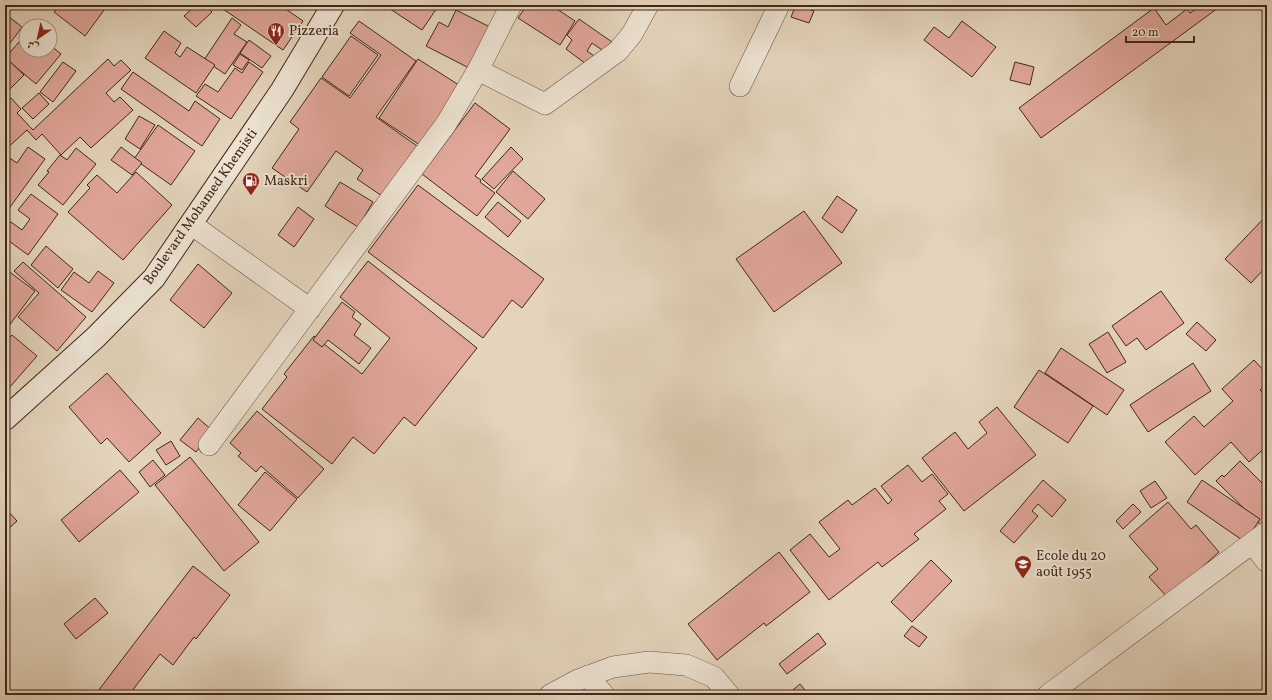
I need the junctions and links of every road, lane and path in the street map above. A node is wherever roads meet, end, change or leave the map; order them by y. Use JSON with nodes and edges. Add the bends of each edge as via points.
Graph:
{"nodes":[{"id":1,"x":333,"y":5,"type":"edge"},
{"id":2,"x":511,"y":5,"type":"edge"},
{"id":3,"x":648,"y":5,"type":"edge"},
{"id":4,"x":779,"y":5,"type":"edge"},
{"id":5,"x":478,"y":70,"type":"junction"},
{"id":6,"x":740,"y":86,"type":"dead end"},
{"id":7,"x":191,"y":224,"type":"junction"},
{"id":8,"x":310,"y":309,"type":"junction"},
{"id":9,"x":5,"y":418,"type":"edge"},
{"id":10,"x":209,"y":445,"type":"dead end"},
{"id":11,"x":1260,"y":538,"type":"edge"},
{"id":12,"x":1267,"y":562,"type":"edge"},
{"id":13,"x":588,"y":676,"type":"junction"},
{"id":14,"x":550,"y":695,"type":"edge"},
{"id":15,"x":604,"y":695,"type":"edge"},
{"id":16,"x":729,"y":695,"type":"edge"},
{"id":17,"x":1048,"y":695,"type":"edge"}],
"edges":[{"from":1,"to":7,"type":"main road","name":"Boulevard Mohamed Khemisti","via":[[282,90]]},
{"from":2,"to":5,"type":"street"},
{"from":3,"to":5,"type":"street","via":[[632,34],[618,51],[545,104]]},
{"from":4,"to":6,"type":"street"},
{"from":5,"to":8,"type":"street","via":[[446,124]]},
{"from":7,"to":8,"type":"street"},
{"from":7,"to":9,"type":"main road","name":"Boulevard Mohamed Khemisti","via":[[154,278],[96,337]]},
{"from":8,"to":10,"type":"street"},
{"from":11,"to":12,"type":"street"},
{"from":11,"to":17,"type":"street"},
{"from":13,"to":14,"type":"street"},
{"from":13,"to":15,"type":"street"},
{"from":13,"to":16,"type":"street","via":[[613,667],[649,662],[686,665],[714,678]]}]}
